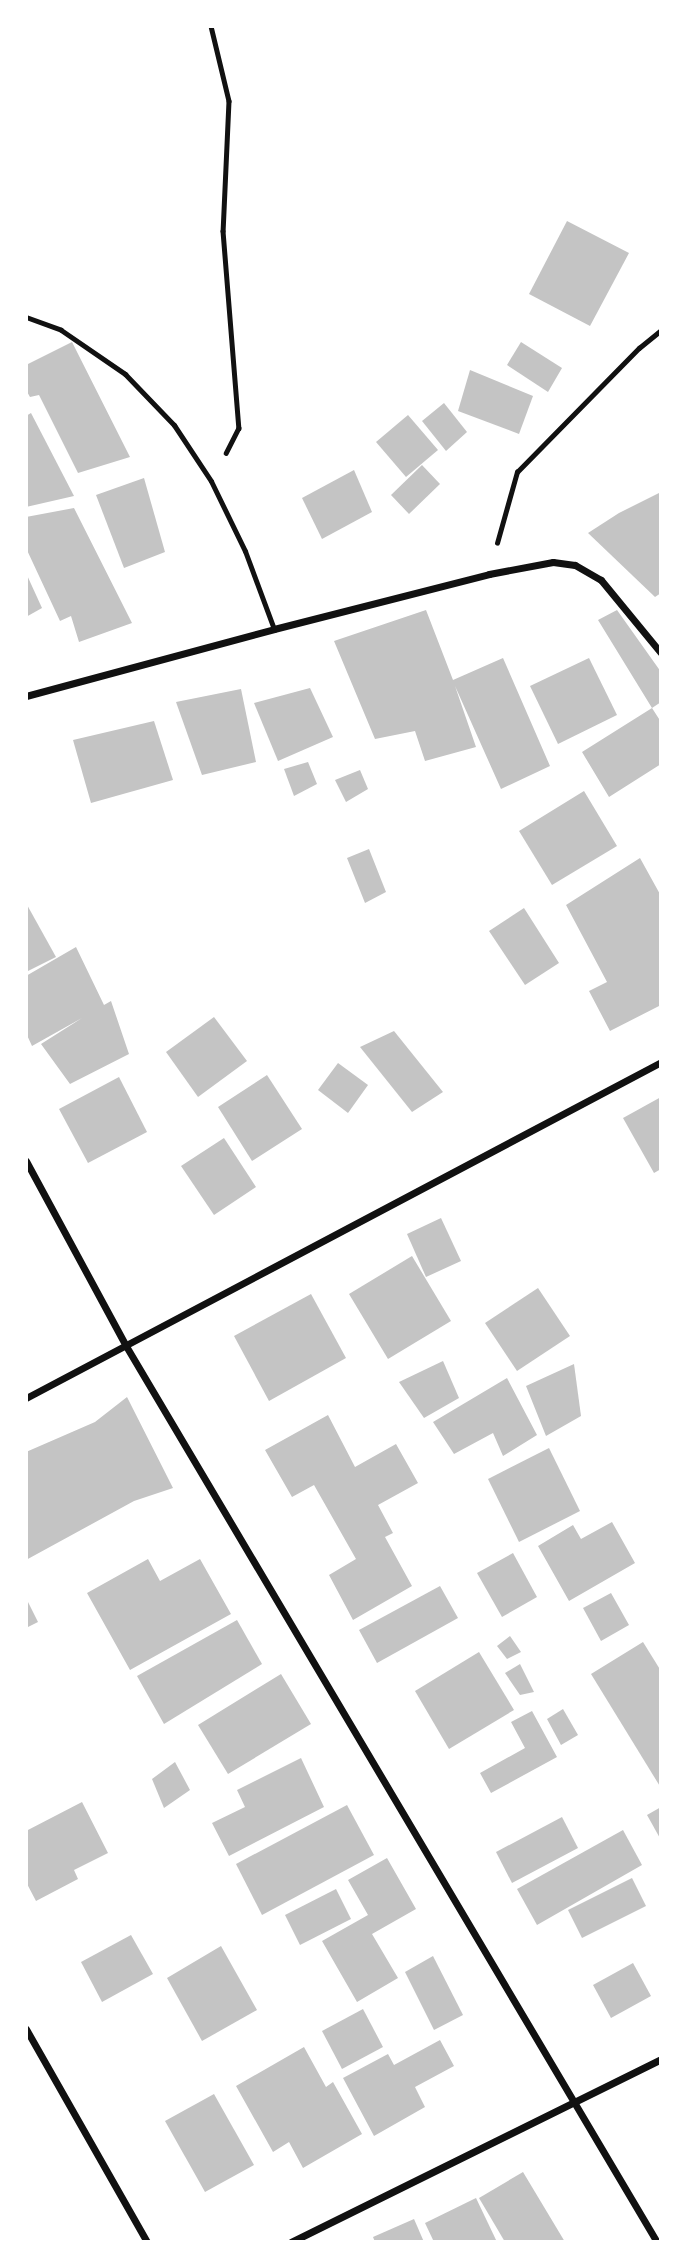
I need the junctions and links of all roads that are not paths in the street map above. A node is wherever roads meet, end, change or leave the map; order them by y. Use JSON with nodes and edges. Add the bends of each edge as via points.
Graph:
{"nodes":[{"id":1,"x":26,"y":317,"type":"edge"},
{"id":2,"x":274,"y":629,"type":"junction"},
{"id":3,"x":661,"y":653,"type":"edge"},
{"id":4,"x":26,"y":696,"type":"edge"},
{"id":5,"x":661,"y":1062,"type":"edge"},
{"id":6,"x":26,"y":1161,"type":"edge"},
{"id":7,"x":126,"y":1346,"type":"junction"},
{"id":8,"x":26,"y":1398,"type":"edge"},
{"id":9,"x":26,"y":2029,"type":"edge"},
{"id":10,"x":661,"y":2059,"type":"edge"},
{"id":11,"x":575,"y":2103,"type":"junction"},
{"id":12,"x":147,"y":2242,"type":"edge"},
{"id":13,"x":291,"y":2242,"type":"edge"},
{"id":14,"x":657,"y":2242,"type":"edge"}],
"edges":[{"from":1,"to":2,"type":"lane","via":[[61,330],[125,374],[174,425],[211,481],[245,551]]},
{"from":2,"to":3,"type":"street","via":[[553,562],[575,565],[601,580]]},
{"from":2,"to":4,"type":"street"},
{"from":5,"to":7,"type":"street"},
{"from":6,"to":7,"type":"street"},
{"from":7,"to":8,"type":"street"},
{"from":7,"to":11,"type":"street"},
{"from":9,"to":12,"type":"street"},
{"from":10,"to":11,"type":"street"},
{"from":11,"to":13,"type":"street"},
{"from":11,"to":14,"type":"street"}]}
